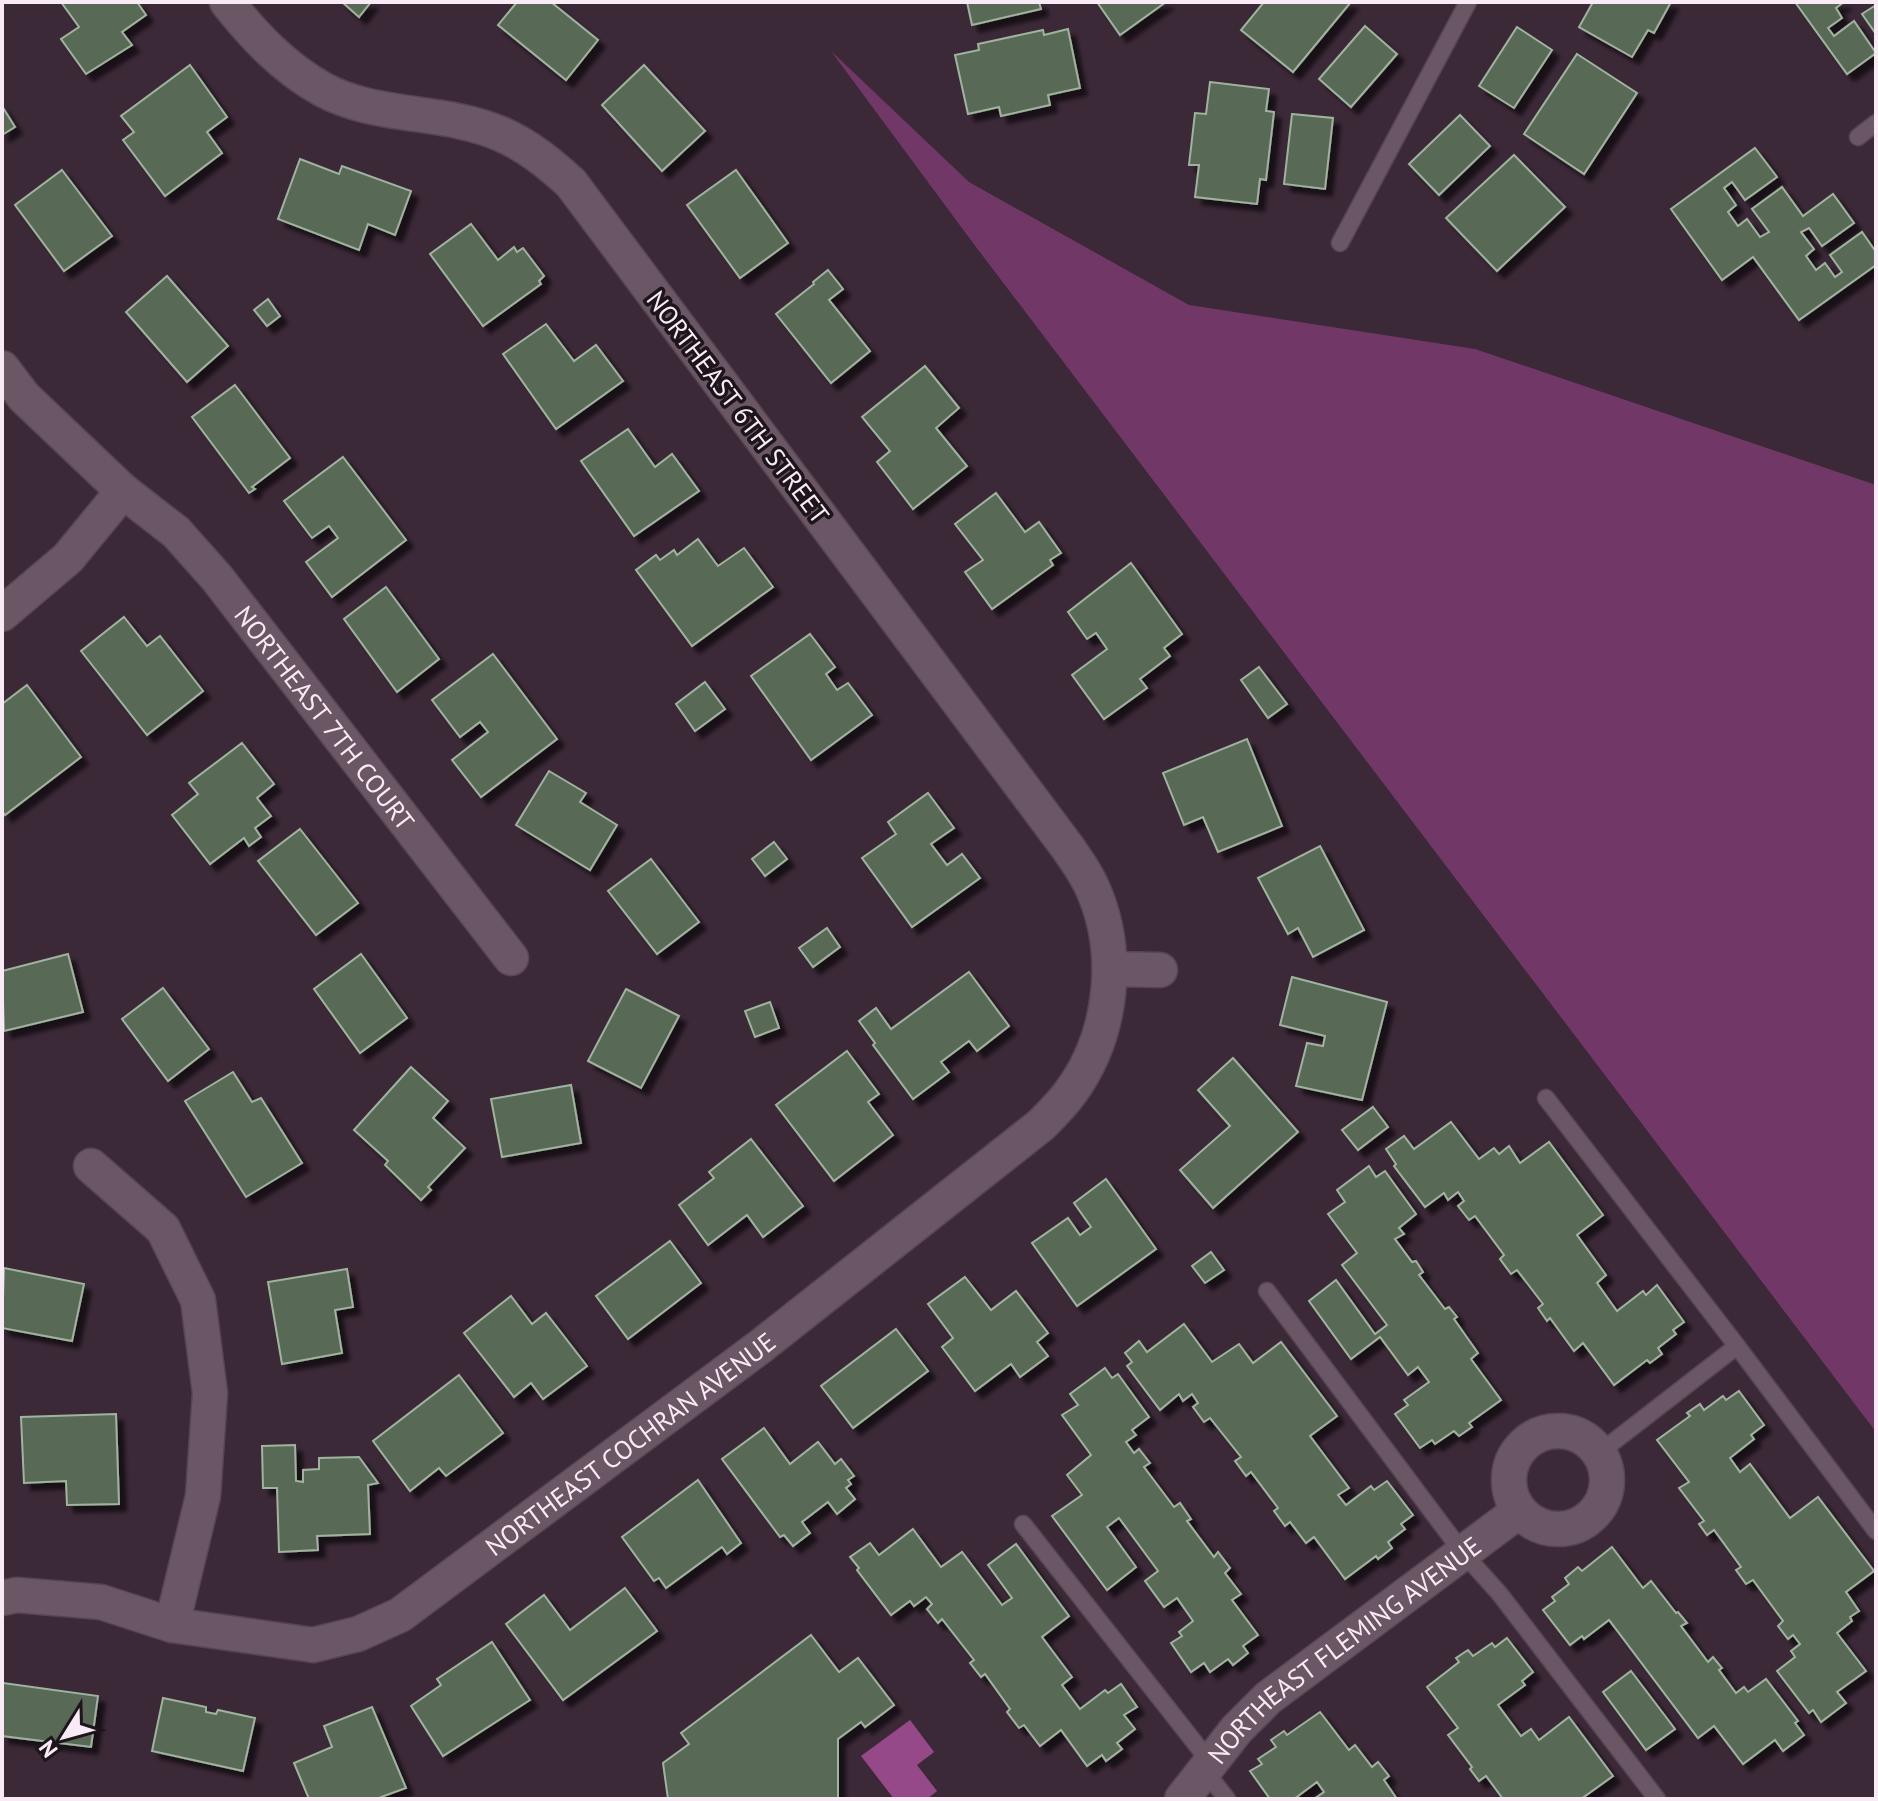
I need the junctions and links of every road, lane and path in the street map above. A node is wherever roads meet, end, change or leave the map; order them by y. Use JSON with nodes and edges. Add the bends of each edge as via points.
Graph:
{"nodes":[{"id":1,"x":227,"y":2,"type":"edge"},
{"id":2,"x":1468,"y":2,"type":"edge"},
{"id":3,"x":1876,"y":123,"type":"edge"},
{"id":4,"x":1858,"y":137,"type":"dead end"},
{"id":5,"x":1340,"y":243,"type":"dead end"},
{"id":6,"x":2,"y":368,"type":"edge"},
{"id":7,"x":123,"y":491,"type":"junction"},
{"id":8,"x":2,"y":614,"type":"edge"},
{"id":9,"x":511,"y":958,"type":"dead end"},
{"id":10,"x":1110,"y":969,"type":"junction"},
{"id":11,"x":1160,"y":970,"type":"dead end"},
{"id":12,"x":1546,"y":1098,"type":"dead end"},
{"id":13,"x":91,"y":1166,"type":"dead end"},
{"id":14,"x":1267,"y":1291,"type":"dead end"},
{"id":15,"x":1737,"y":1346,"type":"junction"},
{"id":16,"x":1599,"y":1453,"type":"junction"},
{"id":17,"x":1519,"y":1511,"type":"junction"},
{"id":18,"x":1023,"y":1524,"type":"dead end"},
{"id":19,"x":1876,"y":1531,"type":"edge"},
{"id":20,"x":1463,"y":1553,"type":"junction"},
{"id":21,"x":2,"y":1598,"type":"edge"},
{"id":22,"x":172,"y":1625,"type":"junction"},
{"id":23,"x":1207,"y":1766,"type":"junction"},
{"id":24,"x":1182,"y":1799,"type":"edge"},
{"id":25,"x":1227,"y":1799,"type":"edge"},
{"id":26,"x":1657,"y":1799,"type":"edge"}],
"edges":[{"from":1,"to":10,"type":"street","name":"NORTHEAST 6TH STREET","via":[[255,37],[323,90],[366,105],[498,133],[538,154],[571,183],[1068,848],[1091,885],[1105,926]]},
{"from":2,"to":5,"type":"lane"},
{"from":3,"to":4,"type":"lane"},
{"from":6,"to":7,"type":"street","name":"NORTHEAST 7TH COURT","via":[[24,397]]},
{"from":7,"to":8,"type":"street","via":[[68,558]]},
{"from":7,"to":9,"type":"street","name":"NORTHEAST 7TH COURT","via":[[176,532],[217,578]]},
{"from":10,"to":11,"type":"street"},
{"from":10,"to":22,"type":"street","name":"NORTHEAST COCHRAN AVENUE","via":[[1106,1012],[1092,1055],[1070,1092],[1041,1125],[761,1346],[438,1589],[400,1615],[358,1634],[313,1645]]},
{"from":12,"to":15,"type":"lane"},
{"from":13,"to":22,"type":"street","via":[[163,1229],[198,1300],[210,1393],[203,1496]]},
{"from":14,"to":20,"type":"lane"},
{"from":15,"to":16,"type":"lane"},
{"from":15,"to":19,"type":"lane"},
{"from":16,"to":17,"type":"street","via":[[1607,1473],[1605,1499],[1587,1521],[1568,1529],[1540,1527]]},
{"from":16,"to":17,"type":"street","via":[[1577,1434],[1549,1431],[1526,1442],[1510,1465],[1509,1489]]},
{"from":17,"to":20,"type":"street","name":"NORTHEAST FLEMING AVENUE"},
{"from":18,"to":23,"type":"lane"},
{"from":20,"to":23,"type":"street","name":"NORTHEAST FLEMING AVENUE","via":[[1268,1698]]},
{"from":20,"to":26,"type":"lane"},
{"from":21,"to":22,"type":"street","name":"NORTHEAST COCHRAN AVENUE","via":[[101,1602]]},
{"from":23,"to":24,"type":"street","name":"NORTHEAST FLEMING AVENUE"},
{"from":23,"to":25,"type":"lane"}]}
